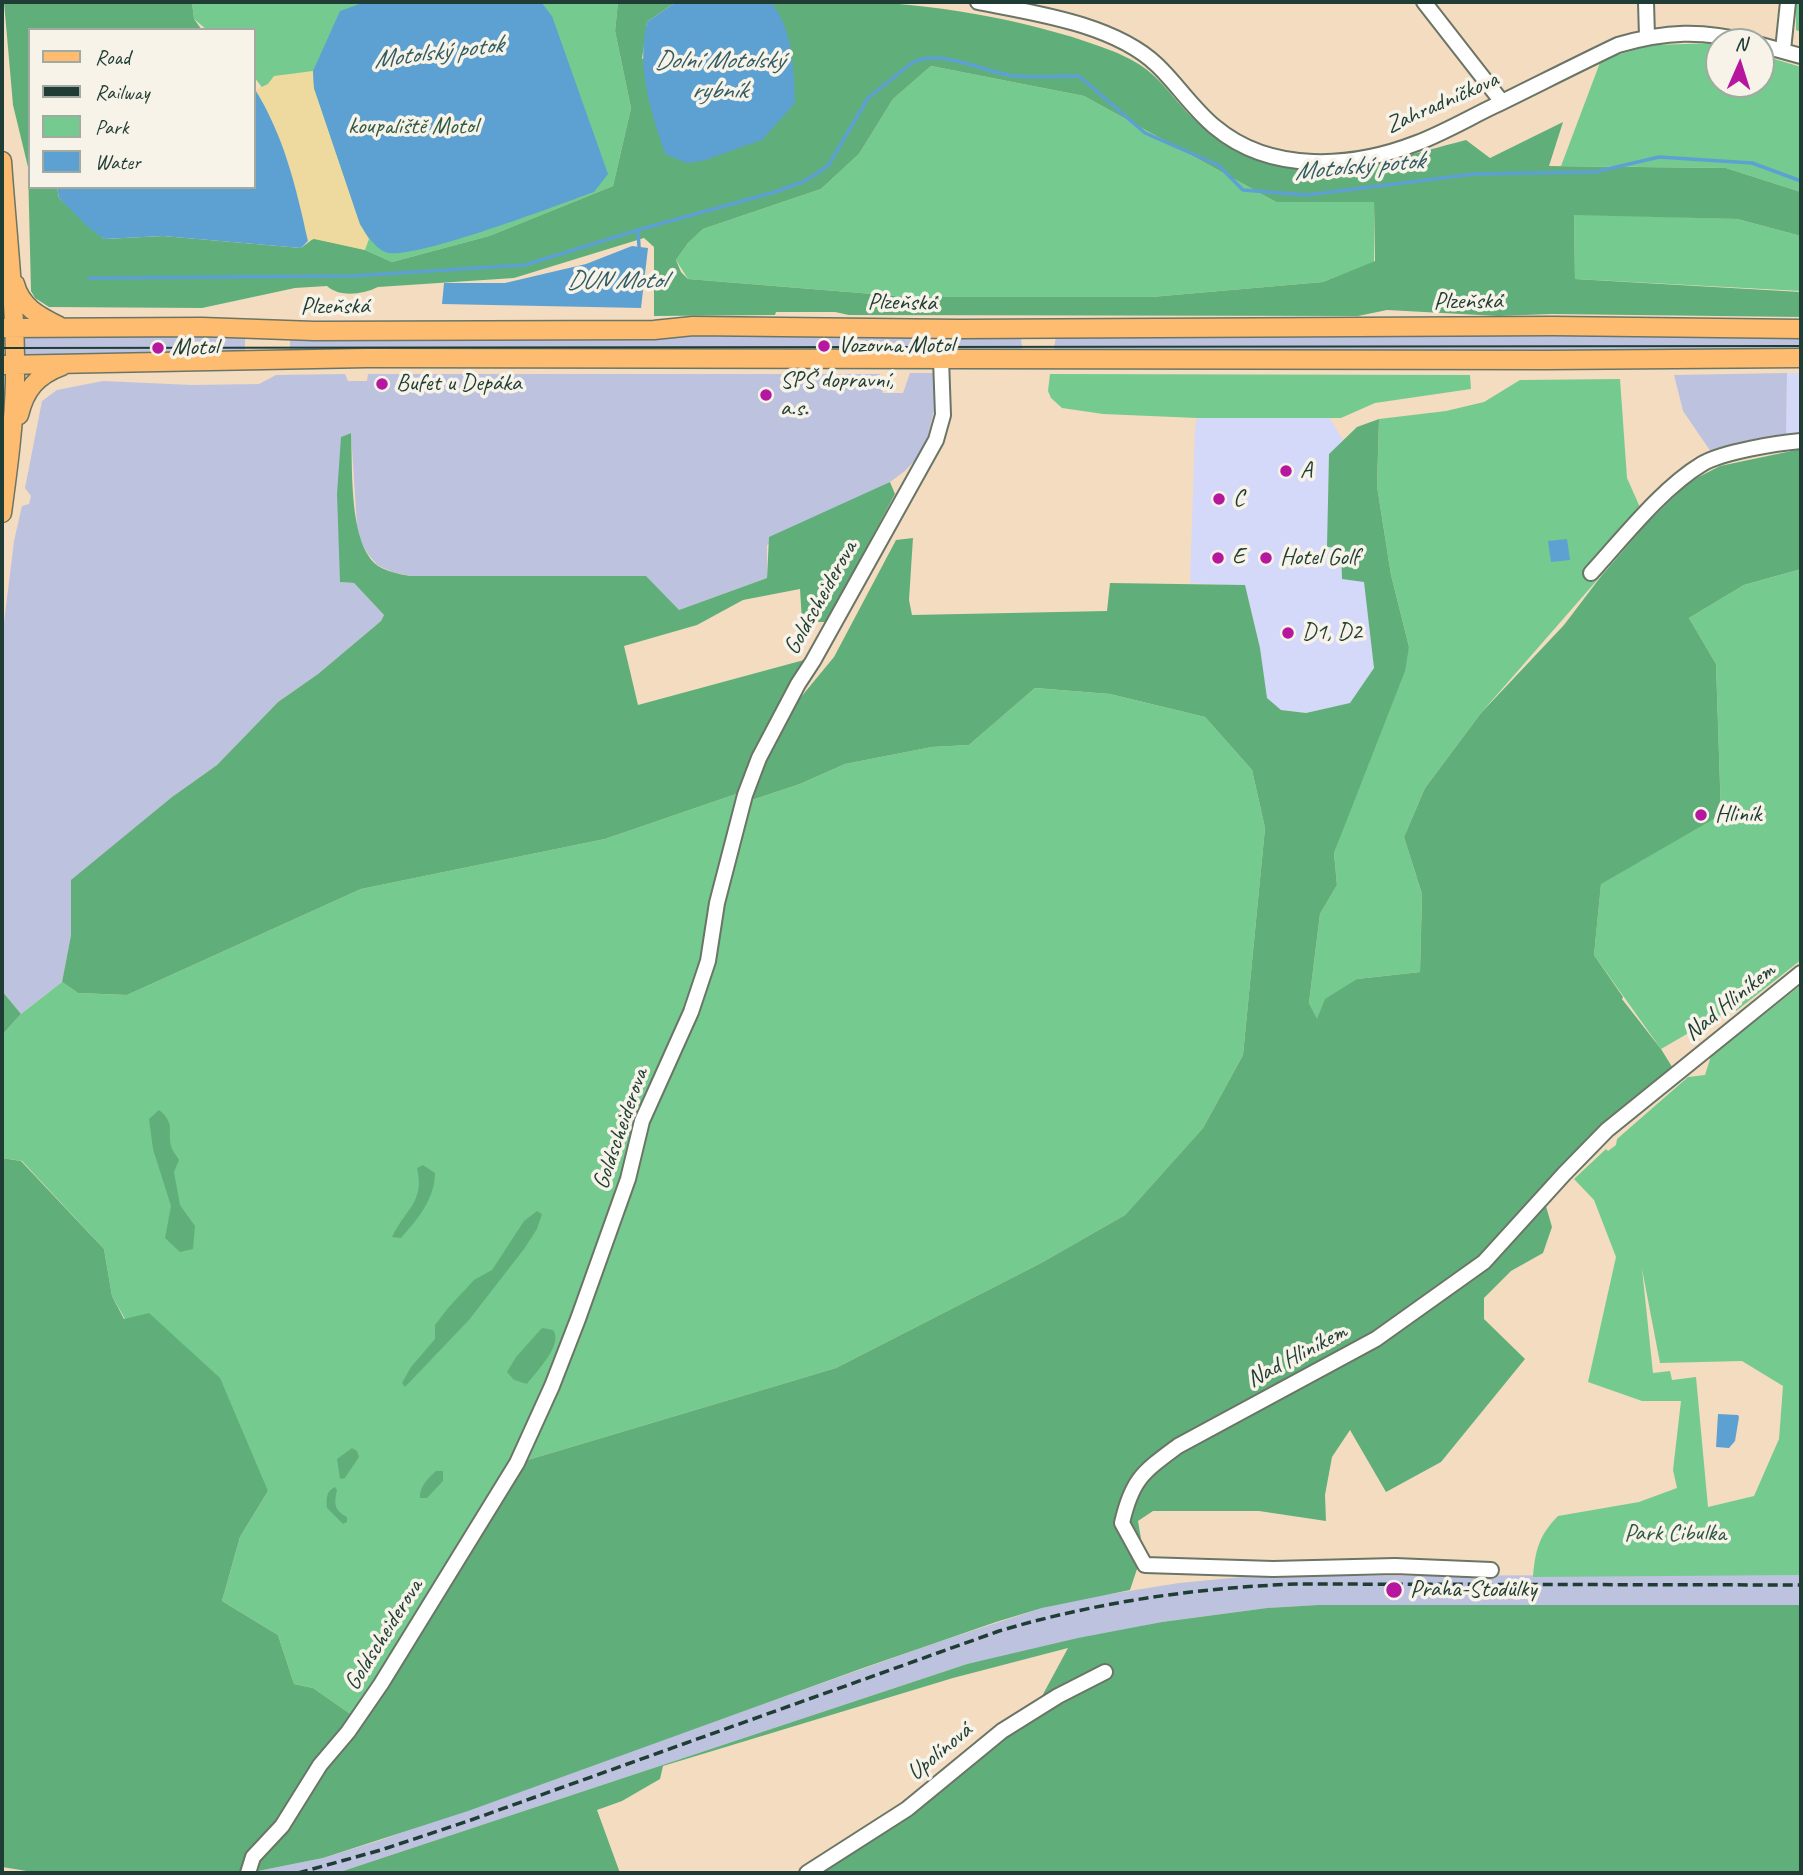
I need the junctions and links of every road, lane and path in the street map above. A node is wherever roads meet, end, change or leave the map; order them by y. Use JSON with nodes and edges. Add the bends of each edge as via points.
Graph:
{"nodes":[{"id":1,"x":978,"y":2,"type":"edge"},
{"id":2,"x":1424,"y":2,"type":"edge"},
{"id":3,"x":1646,"y":2,"type":"edge"},
{"id":4,"x":1788,"y":2,"type":"edge"},
{"id":5,"x":1705,"y":33,"type":"edge"},
{"id":6,"x":1647,"y":37,"type":"junction"},
{"id":7,"x":1775,"y":48,"type":"edge"},
{"id":8,"x":1783,"y":50,"type":"junction"},
{"id":9,"x":1801,"y":55,"type":"edge"},
{"id":10,"x":1502,"y":102,"type":"junction"},
{"id":11,"x":2,"y":162,"type":"edge"},
{"id":12,"x":10,"y":264,"type":"junction"},
{"id":13,"x":2,"y":288,"type":"edge"},
{"id":14,"x":8,"y":328,"type":"edge"},
{"id":15,"x":63,"y":328,"type":"junction"},
{"id":16,"x":1801,"y":329,"type":"edge"},
{"id":17,"x":1801,"y":358,"type":"edge"},
{"id":18,"x":941,"y":359,"type":"junction"},
{"id":19,"x":69,"y":364,"type":"junction"},
{"id":20,"x":8,"y":365,"type":"edge"},
{"id":21,"x":1801,"y":441,"type":"edge"},
{"id":22,"x":10,"y":453,"type":"junction"},
{"id":23,"x":2,"y":513,"type":"edge"},
{"id":24,"x":1591,"y":573,"type":"dead end"},
{"id":25,"x":1801,"y":974,"type":"edge"},
{"id":26,"x":1491,"y":1570,"type":"dead end"},
{"id":27,"x":1105,"y":1672,"type":"dead end"},
{"id":28,"x":248,"y":1873,"type":"edge"},
{"id":29,"x":807,"y":1873,"type":"edge"}],
"edges":[{"from":1,"to":10,"type":"street","name":"Zahradníčkova","via":[[1068,22],[1132,46],[1157,65],[1215,127],[1252,149],[1285,159],[1320,163],[1385,153],[1420,142]]},
{"from":2,"to":10,"type":"street"},
{"from":3,"to":6,"type":"street"},
{"from":4,"to":8,"type":"street"},
{"from":5,"to":6,"type":"street","name":"Zahradníčkova"},
{"from":6,"to":10,"type":"street","name":"Zahradníčkova","via":[[1618,45]]},
{"from":7,"to":8,"type":"street"},
{"from":8,"to":9,"type":"street"},
{"from":11,"to":12,"type":"main road"},
{"from":12,"to":13,"type":"main road"},
{"from":12,"to":14,"type":"main road"},
{"from":12,"to":15,"type":"main road","via":[[22,300]]},
{"from":14,"to":15,"type":"main road","name":"Plzeňská"},
{"from":14,"to":20,"type":"main road"},
{"from":15,"to":16,"type":"main road","name":"Plzeňská"},
{"from":17,"to":18,"type":"main road"},
{"from":18,"to":19,"type":"main road","via":[[368,358]]},
{"from":18,"to":28,"type":"street","name":"Goldscheiderova","via":[[943,415],[936,440],[759,758],[737,822],[708,961],[691,1012],[642,1121],[628,1180],[578,1319],[517,1463],[381,1684],[320,1765],[282,1826],[253,1857]]},
{"from":19,"to":20,"type":"main road"},
{"from":19,"to":22,"type":"main road","via":[[47,372],[29,387]]},
{"from":20,"to":22,"type":"main road"},
{"from":21,"to":24,"type":"street","via":[[1703,463],[1676,482]]},
{"from":22,"to":23,"type":"main road"},
{"from":25,"to":26,"type":"street","name":"Nad Hliníkem","via":[[1607,1130],[1485,1262],[1376,1339],[1178,1446],[1152,1465],[1135,1483],[1122,1523],[1144,1565]]},
{"from":27,"to":29,"type":"street","name":"Upolínová","via":[[1002,1731],[907,1809]]}]}
